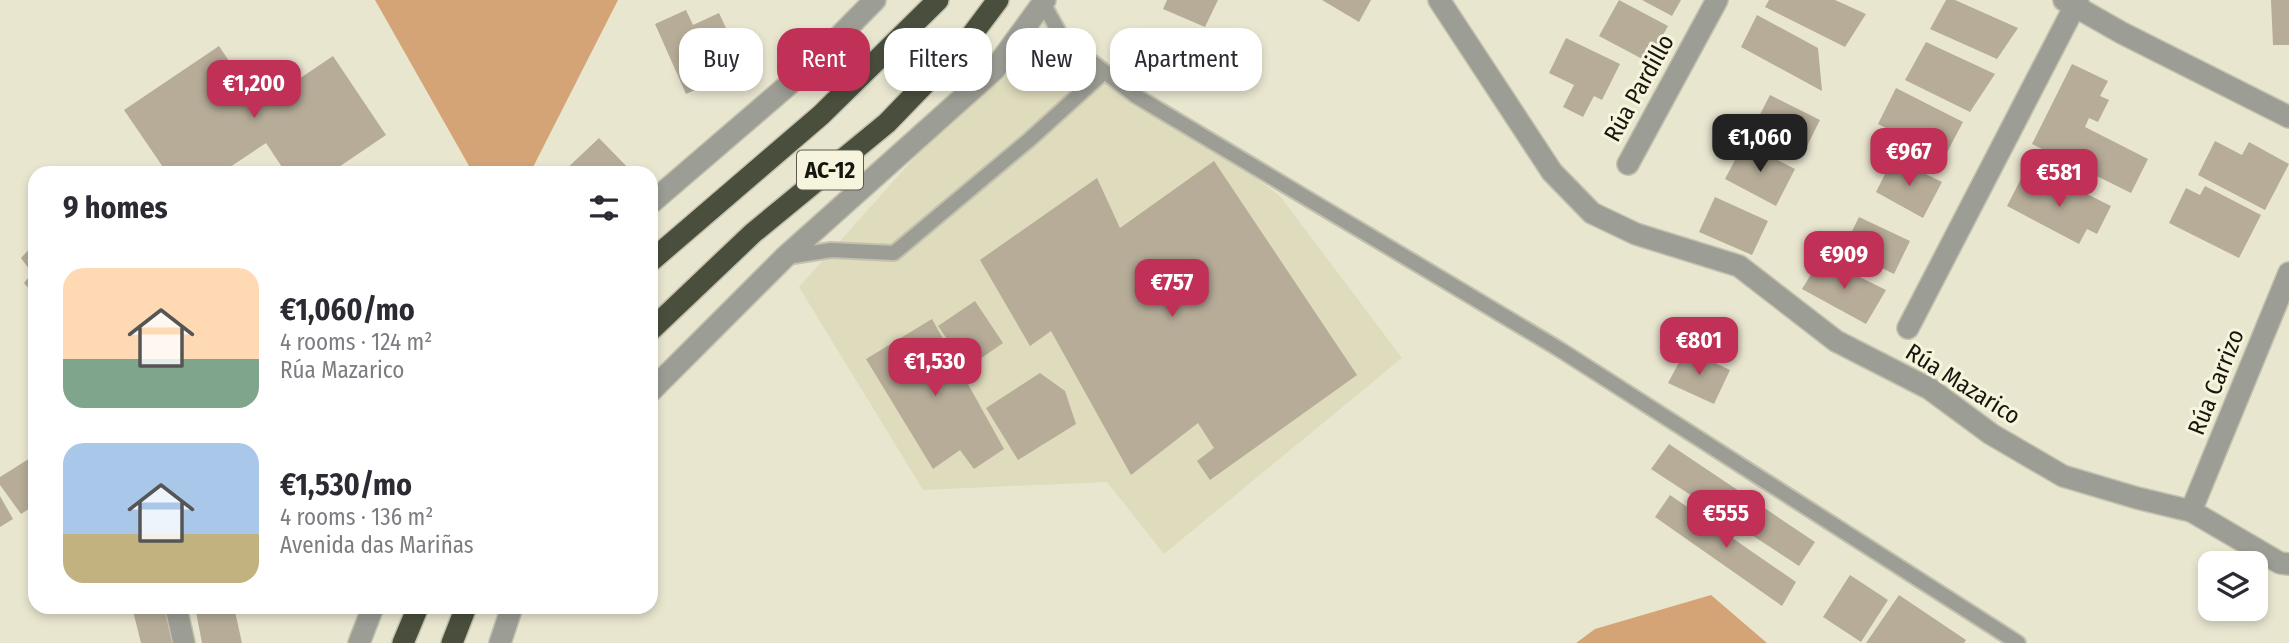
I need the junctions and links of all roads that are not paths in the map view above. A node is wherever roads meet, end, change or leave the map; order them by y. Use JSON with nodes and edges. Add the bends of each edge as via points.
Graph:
{"nodes":[{"id":1,"x":876,"y":0,"type":"edge"},
{"id":2,"x":938,"y":0,"type":"edge"},
{"id":3,"x":998,"y":0,"type":"edge"},
{"id":4,"x":1439,"y":0,"type":"edge"},
{"id":5,"x":1717,"y":0,"type":"edge"},
{"id":6,"x":1044,"y":1,"type":"edge"},
{"id":7,"x":2072,"y":2,"type":"edge"},
{"id":8,"x":1057,"y":28,"type":"edge"},
{"id":9,"x":1006,"y":64,"type":"edge"},
{"id":10,"x":1096,"y":66,"type":"edge"},
{"id":11,"x":994,"y":70,"type":"junction"},
{"id":12,"x":1104,"y":72,"type":"junction"},
{"id":13,"x":2289,"y":117,"type":"edge"},
{"id":14,"x":1628,"y":164,"type":"dead end"},
{"id":15,"x":658,"y":198,"type":"edge"},
{"id":16,"x":658,"y":255,"type":"edge"},
{"id":17,"x":785,"y":257,"type":"junction"},
{"id":18,"x":2289,"y":273,"type":"edge"},
{"id":19,"x":658,"y":323,"type":"edge"},
{"id":20,"x":1908,"y":328,"type":"dead end"},
{"id":21,"x":658,"y":384,"type":"edge"},
{"id":22,"x":2191,"y":511,"type":"junction"},
{"id":23,"x":2289,"y":564,"type":"edge"},
{"id":24,"x":178,"y":614,"type":"edge"},
{"id":25,"x":370,"y":614,"type":"edge"},
{"id":26,"x":415,"y":614,"type":"edge"},
{"id":27,"x":463,"y":614,"type":"edge"},
{"id":28,"x":510,"y":614,"type":"edge"},
{"id":29,"x":184,"y":643,"type":"edge"},
{"id":30,"x":359,"y":643,"type":"edge"},
{"id":31,"x":403,"y":643,"type":"edge"},
{"id":32,"x":452,"y":643,"type":"edge"},
{"id":33,"x":500,"y":643,"type":"edge"},
{"id":34,"x":2018,"y":643,"type":"edge"}],
"edges":[{"from":1,"to":15,"type":"street","via":[[808,68]]},
{"from":2,"to":16,"type":"highway","number":"AC-12","via":[[821,115]]},
{"from":3,"to":19,"type":"highway","number":"AC-12","via":[[971,36],[887,122],[753,233]]},
{"from":4,"to":22,"type":"street","name":"Rúa Mazarico","via":[[1552,172],[1592,213],[1636,234],[1739,266],[1836,341],[1930,389],[1991,434],[2063,476]]},
{"from":5,"to":14,"type":"street","name":"Rúa Pardillo"},
{"from":6,"to":8,"type":"lane"},
{"from":6,"to":11,"type":"street"},
{"from":7,"to":13,"type":"street","via":[[2122,33]]},
{"from":7,"to":20,"type":"street"},
{"from":9,"to":11,"type":"lane"},
{"from":10,"to":12,"type":"lane"},
{"from":11,"to":17,"type":"street"},
{"from":12,"to":17,"type":"lane","via":[[894,253],[831,250]]},
{"from":12,"to":34,"type":"lane","via":[[1136,96],[1559,349]]},
{"from":17,"to":21,"type":"street"},
{"from":18,"to":22,"type":"street","name":"Rúa Carrizo"},
{"from":22,"to":23,"type":"street","name":"Rúa Mazarico","via":[[2280,564]]},
{"from":24,"to":29,"type":"street"},
{"from":25,"to":30,"type":"street"},
{"from":26,"to":31,"type":"highway"},
{"from":27,"to":32,"type":"highway"},
{"from":28,"to":33,"type":"street"}]}
